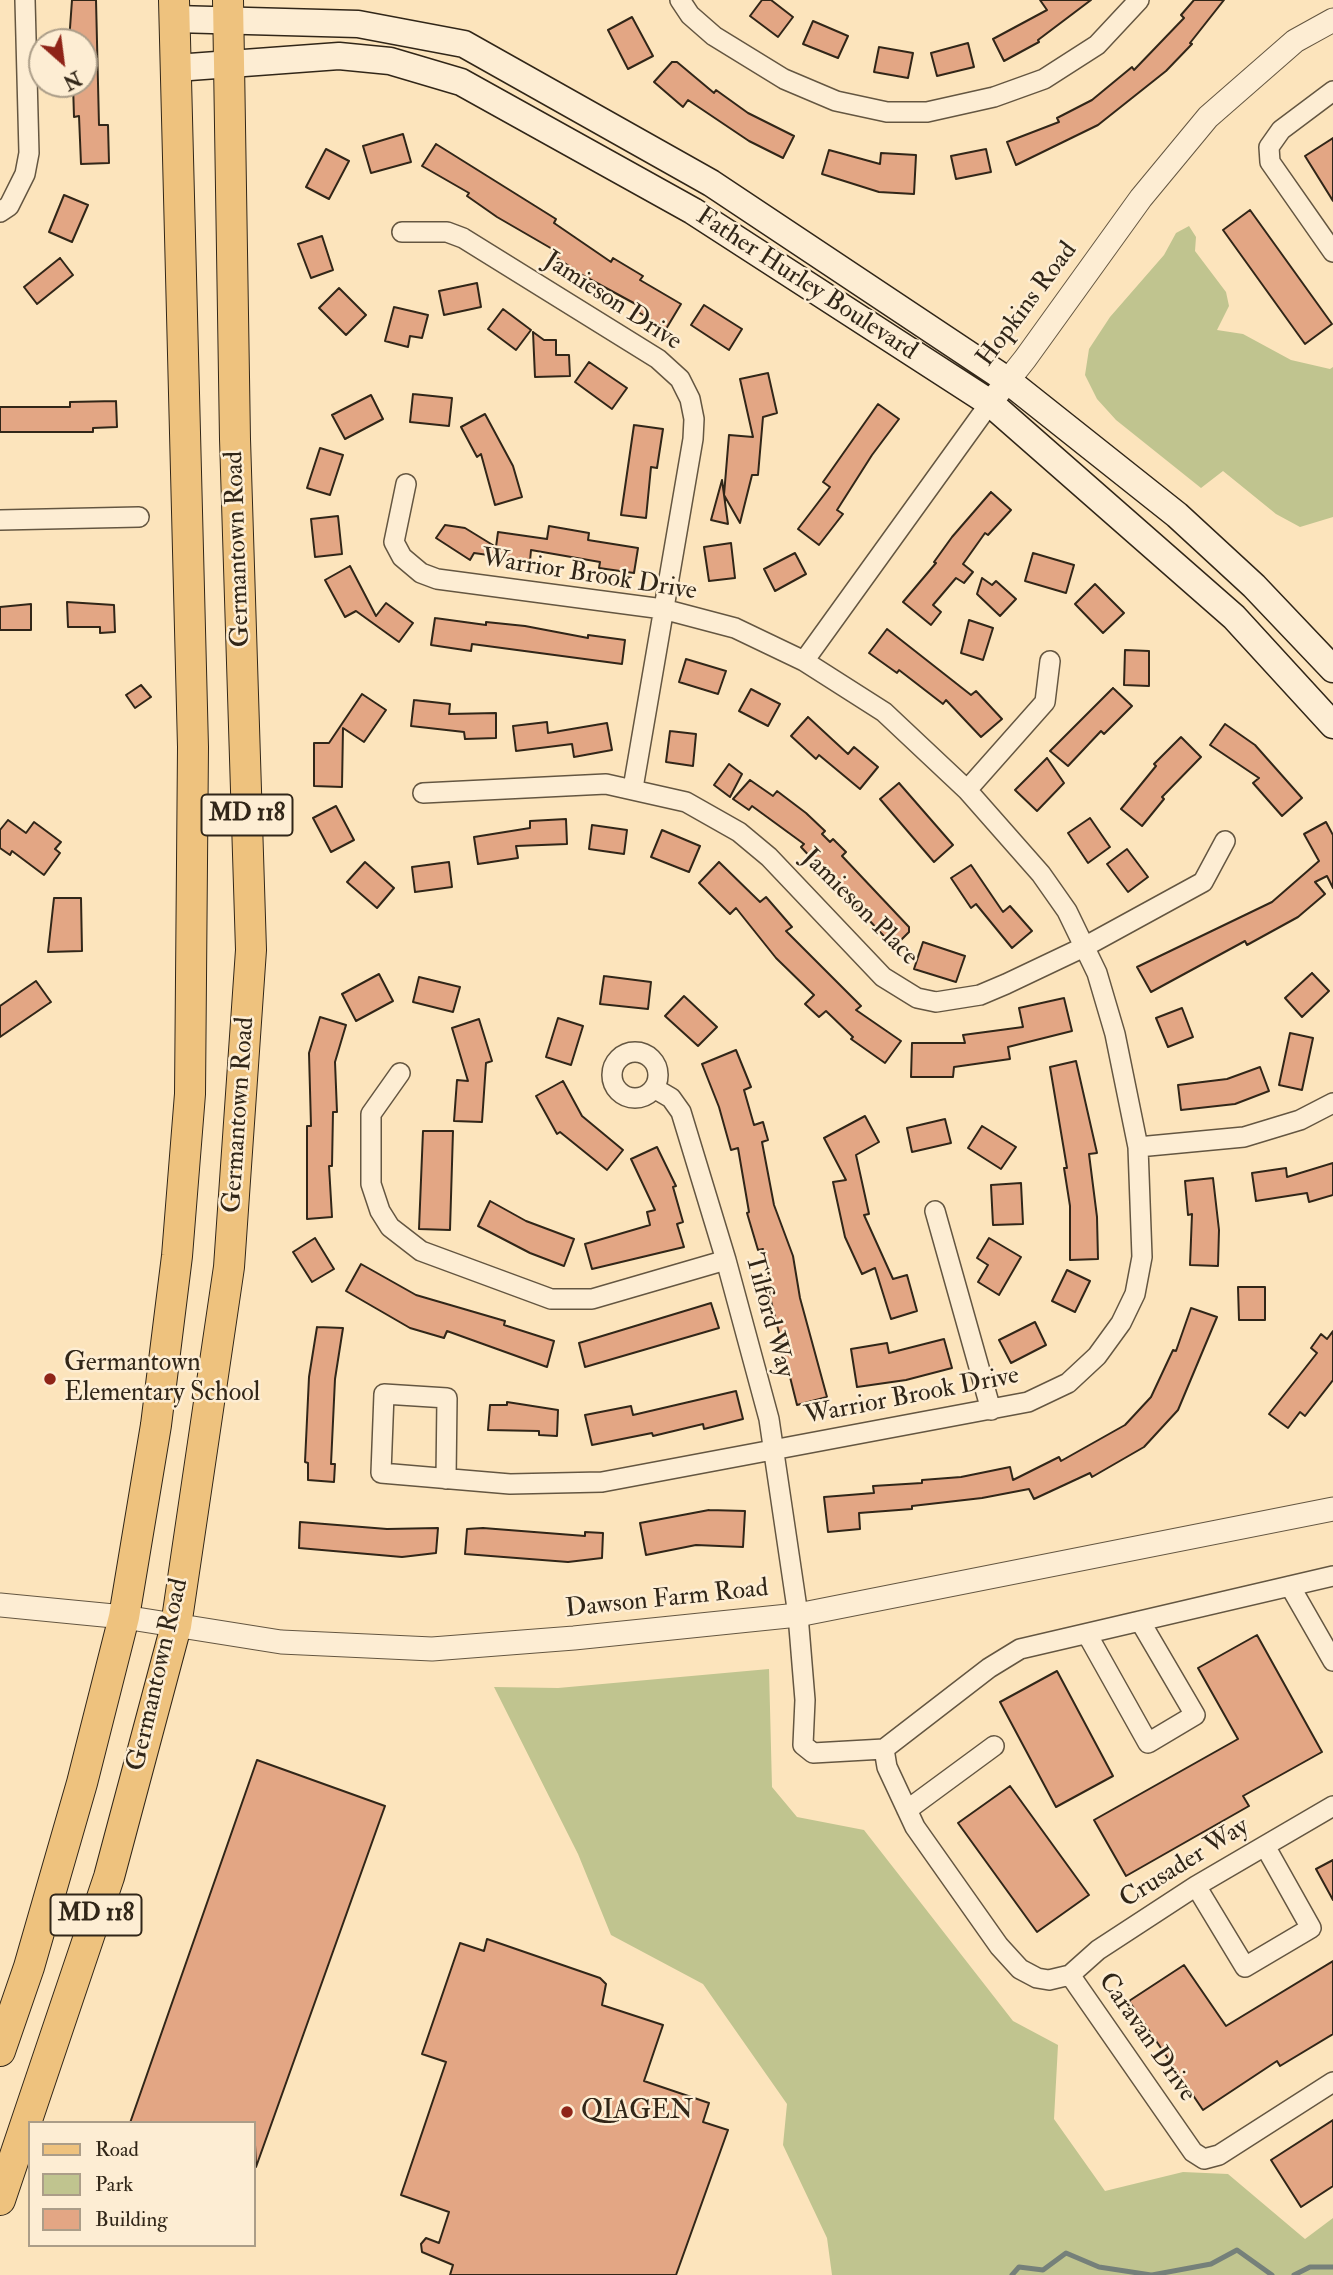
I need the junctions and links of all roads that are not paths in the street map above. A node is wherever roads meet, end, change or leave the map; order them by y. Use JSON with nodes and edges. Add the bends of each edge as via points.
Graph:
{"nodes":[{"id":1,"x":25,"y":0,"type":"edge"},
{"id":2,"x":680,"y":0,"type":"edge"},
{"id":3,"x":1139,"y":0,"type":"edge"},
{"id":4,"x":175,"y":10,"type":"edge"},
{"id":5,"x":228,"y":11,"type":"edge"},
{"id":6,"x":1333,"y":20,"type":"edge"},
{"id":7,"x":229,"y":64,"type":"junction"},
{"id":8,"x":176,"y":68,"type":"junction"},
{"id":9,"x":1333,"y":91,"type":"edge"},
{"id":10,"x":0,"y":212,"type":"edge"},
{"id":11,"x":402,"y":232,"type":"dead end"},
{"id":12,"x":1333,"y":252,"type":"edge"},
{"id":13,"x":1007,"y":380,"type":"junction"},
{"id":14,"x":990,"y":403,"type":"junction"},
{"id":15,"x":406,"y":484,"type":"dead end"},
{"id":16,"x":139,"y":517,"type":"dead end"},
{"id":17,"x":0,"y":520,"type":"edge"},
{"id":18,"x":663,"y":609,"type":"junction"},
{"id":19,"x":804,"y":661,"type":"junction"},
{"id":20,"x":1050,"y":661,"type":"dead end"},
{"id":21,"x":1333,"y":669,"type":"edge"},
{"id":22,"x":1333,"y":725,"type":"edge"},
{"id":23,"x":633,"y":788,"type":"junction"},
{"id":24,"x":967,"y":790,"type":"junction"},
{"id":25,"x":423,"y":793,"type":"dead end"},
{"id":26,"x":1225,"y":841,"type":"dead end"},
{"id":27,"x":1086,"y":946,"type":"junction"},
{"id":28,"x":400,"y":1073,"type":"dead end"},
{"id":29,"x":654,"y":1088,"type":"dead end"},
{"id":30,"x":1333,"y":1103,"type":"edge"},
{"id":31,"x":1138,"y":1147,"type":"junction"},
{"id":32,"x":935,"y":1211,"type":"dead end"},
{"id":33,"x":726,"y":1260,"type":"junction"},
{"id":34,"x":991,"y":1410,"type":"junction"},
{"id":35,"x":773,"y":1451,"type":"junction"},
{"id":36,"x":446,"y":1479,"type":"junction"},
{"id":37,"x":1333,"y":1509,"type":"edge"},
{"id":38,"x":1333,"y":1576,"type":"edge"},
{"id":39,"x":1290,"y":1586,"type":"junction"},
{"id":40,"x":0,"y":1605,"type":"edge"},
{"id":41,"x":798,"y":1615,"type":"junction"},
{"id":42,"x":124,"y":1617,"type":"junction"},
{"id":43,"x":1140,"y":1620,"type":"junction"},
{"id":44,"x":176,"y":1626,"type":"junction"},
{"id":45,"x":1087,"y":1634,"type":"junction"},
{"id":46,"x":1333,"y":1661,"type":"edge"},
{"id":47,"x":994,"y":1745,"type":"dead end"},
{"id":48,"x":884,"y":1749,"type":"junction"},
{"id":49,"x":1333,"y":1806,"type":"edge"},
{"id":50,"x":907,"y":1810,"type":"junction"},
{"id":51,"x":1265,"y":1846,"type":"junction"},
{"id":52,"x":1196,"y":1886,"type":"junction"},
{"id":53,"x":1070,"y":1975,"type":"junction"},
{"id":54,"x":0,"y":2051,"type":"edge"},
{"id":55,"x":1333,"y":2082,"type":"edge"},
{"id":56,"x":0,"y":2200,"type":"edge"}],
"edges":[{"from":1,"to":10,"type":"street","via":[[29,153],[26,174],[9,206]]},
{"from":2,"to":3,"type":"street","via":[[714,36],[784,79],[836,101],[887,112],[927,112],[994,97],[1044,79],[1097,45]]},
{"from":4,"to":5,"type":"main road","name":"Father Hurley Boulevard"},
{"from":4,"to":8,"type":"main road","name":"Germantown Road","number":"MD 118"},
{"from":5,"to":7,"type":"main road","name":"Germantown Road","number":"MD 118"},
{"from":5,"to":13,"type":"main road","name":"Father Hurley Boulevard","via":[[358,24],[464,44],[711,183]]},
{"from":6,"to":13,"type":"street","name":"Hopkins Road","via":[[1294,41],[1208,117],[1141,198]]},
{"from":7,"to":8,"type":"main road","name":"Father Hurley Boulevard"},
{"from":7,"to":14,"type":"main road","name":"Father Hurley Boulevard","via":[[339,56],[390,61],[461,82],[693,211]]},
{"from":7,"to":44,"type":"main road","name":"Germantown Road","number":"MD 118","via":[[251,950],[229,1266]]},
{"from":8,"to":42,"type":"main road","name":"Germantown Road","number":"MD 118","via":[[192,747],[190,1094],[177,1256],[156,1424]]},
{"from":9,"to":12,"type":"street","via":[[1281,130],[1269,147],[1270,162]]},
{"from":11,"to":18,"type":"street","name":"Jamieson Drive","via":[[447,232],[463,238],[659,359],[680,379],[690,399],[693,439]]},
{"from":13,"to":14,"type":"street","name":"Hopkins Road"},
{"from":13,"to":21,"type":"main road","name":"Father Hurley Boulevard","via":[[1177,515],[1254,586]]},
{"from":14,"to":19,"type":"street","name":"Hopkins Road"},
{"from":14,"to":22,"type":"main road","name":"Father Hurley Boulevard","via":[[1234,617]]},
{"from":15,"to":18,"type":"street","name":"Warrior Brook Drive","via":[[394,542],[402,557],[421,573],[437,579]]},
{"from":16,"to":17,"type":"street"},
{"from":18,"to":19,"type":"street","name":"Warrior Brook Drive","via":[[735,628]]},
{"from":18,"to":23,"type":"street","name":"Jamieson Drive"},
{"from":19,"to":24,"type":"street","name":"Warrior Brook Drive","via":[[884,712]]},
{"from":20,"to":24,"type":"street","via":[[1045,702]]},
{"from":23,"to":25,"type":"street","name":"Jamieson Place","via":[[606,784]]},
{"from":23,"to":27,"type":"street","name":"Jamieson Place","via":[[686,802],[739,831],[883,977],[917,998],[936,1002],[980,995]]},
{"from":24,"to":27,"type":"street","name":"Warrior Brook Drive","via":[[1041,874]]},
{"from":26,"to":27,"type":"street","name":"Jamieson Place","via":[[1203,882]]},
{"from":27,"to":31,"type":"street","name":"Warrior Brook Drive","via":[[1115,1034]]},
{"from":28,"to":33,"type":"street","via":[[372,1114],[371,1184],[390,1227],[421,1251],[551,1299],[592,1298]]},
{"from":29,"to":33,"type":"street","name":"Tilford Way","via":[[671,1098],[681,1112]]},
{"from":30,"to":31,"type":"street","via":[[1300,1120],[1244,1137]]},
{"from":31,"to":34,"type":"street","name":"Warrior Brook Drive","via":[[1142,1257],[1135,1294],[1121,1323],[1097,1356],[1068,1382],[1028,1402]]},
{"from":32,"to":34,"type":"street"},
{"from":33,"to":35,"type":"street","name":"Tilford Way","via":[[769,1419]]},
{"from":34,"to":35,"type":"street","name":"Warrior Brook Drive"},
{"from":35,"to":36,"type":"street","name":"Warrior Brook Drive","via":[[602,1482],[510,1484]]},
{"from":35,"to":41,"type":"street","name":"Tilford Way"},
{"from":36,"to":36,"type":"street","name":"Warrior Brook Drive","via":[[382,1473],[384,1394],[447,1398]]},
{"from":37,"to":41,"type":"street","name":"Dawson Farm Road"},
{"from":38,"to":39,"type":"street"},
{"from":39,"to":43,"type":"street"},
{"from":39,"to":46,"type":"street"},
{"from":40,"to":42,"type":"street","name":"Dawson Farm Road"},
{"from":41,"to":44,"type":"street","name":"Dawson Farm Road","via":[[432,1649],[281,1642]]},
{"from":41,"to":48,"type":"street","via":[[805,1700],[803,1745],[813,1753]]},
{"from":42,"to":44,"type":"street","name":"Dawson Farm Road"},
{"from":42,"to":54,"type":"main road","name":"Germantown Road","number":"MD 118","via":[[79,1796]]},
{"from":43,"to":45,"type":"street"},
{"from":43,"to":45,"type":"street","via":[[1195,1715],[1148,1742]]},
{"from":44,"to":56,"type":"main road","name":"Germantown Road","number":"MD 118","via":[[108,1877]]},
{"from":45,"to":48,"type":"street","via":[[1020,1649],[1003,1658]]},
{"from":47,"to":50,"type":"street"},
{"from":48,"to":50,"type":"street","name":"Caravan Drive","via":[[887,1767]]},
{"from":49,"to":51,"type":"street","name":"Crusader Way"},
{"from":50,"to":53,"type":"street","name":"Caravan Drive","via":[[930,1852],[1020,1969],[1049,1980]]},
{"from":51,"to":52,"type":"street","name":"Crusader Way"},
{"from":51,"to":52,"type":"street","via":[[1311,1928],[1245,1967]]},
{"from":52,"to":53,"type":"street","name":"Crusader Way","via":[[1098,1950]]},
{"from":53,"to":55,"type":"street","name":"Caravan Drive","via":[[1192,2152],[1205,2159],[1219,2155]]}]}
